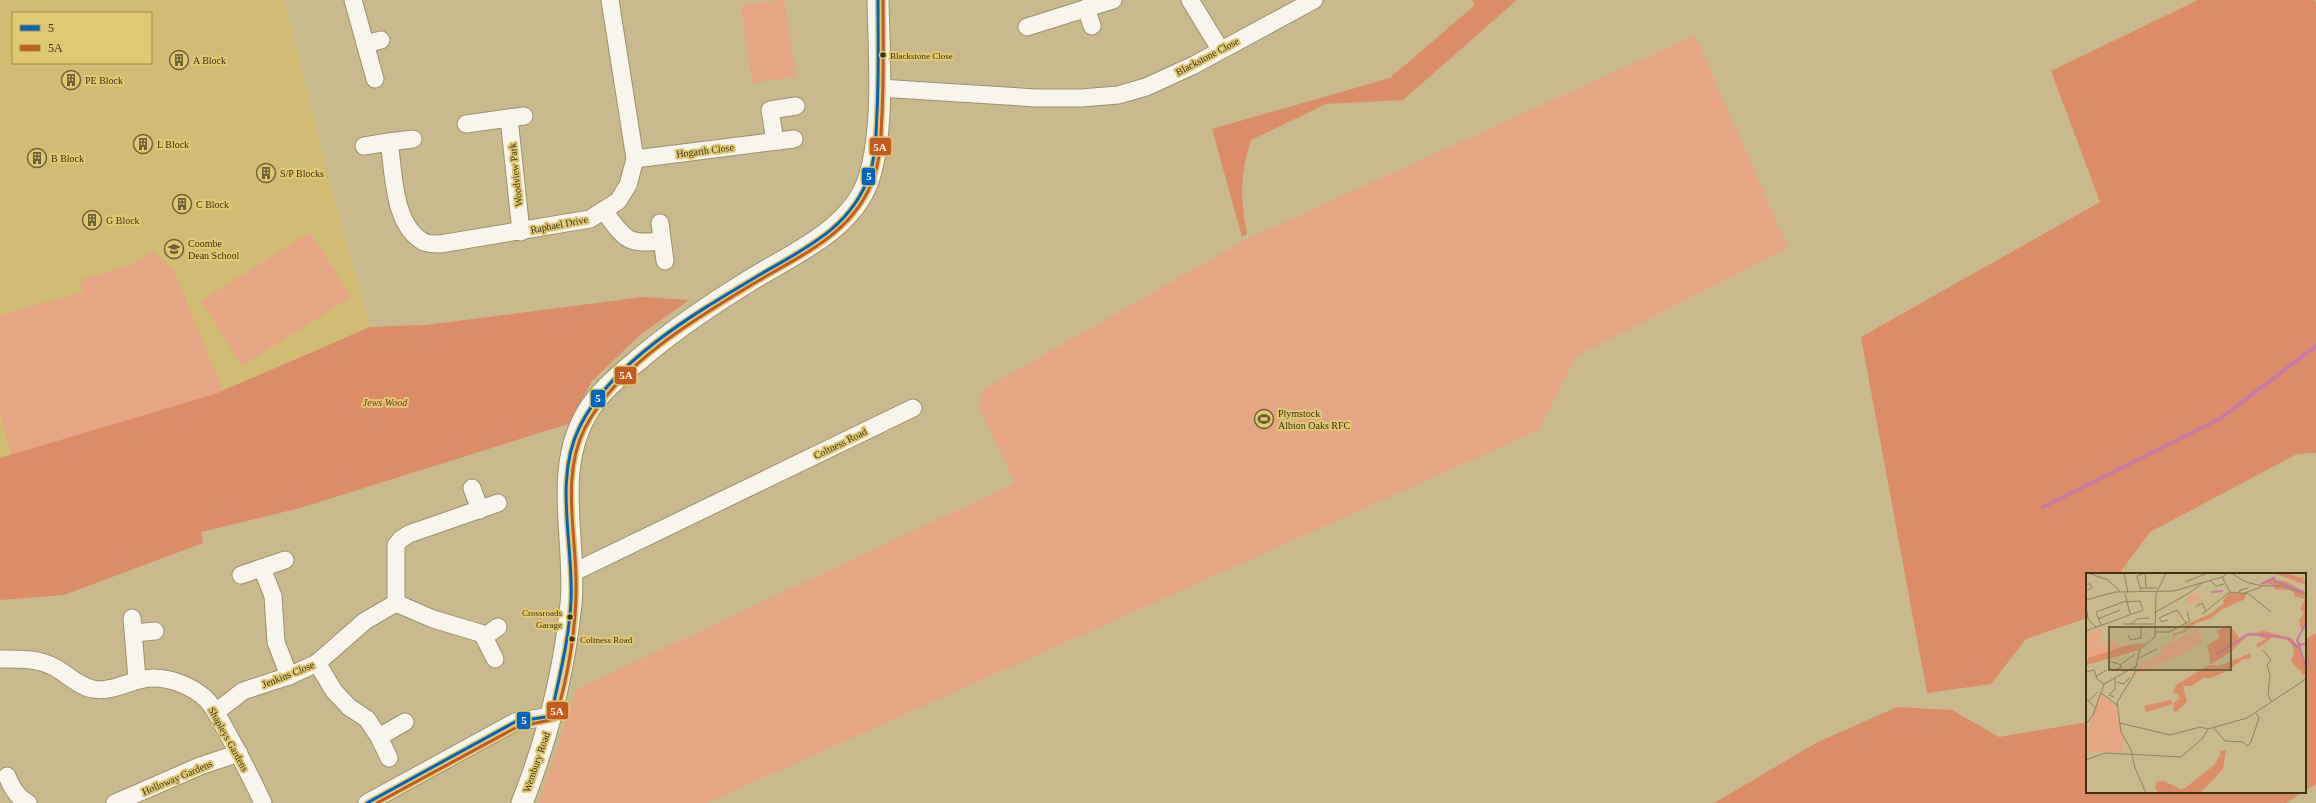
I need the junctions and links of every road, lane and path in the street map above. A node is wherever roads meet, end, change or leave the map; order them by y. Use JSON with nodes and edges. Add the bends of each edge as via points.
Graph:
{"nodes":[{"id":1,"x":353,"y":0,"type":"edge"},
{"id":2,"x":610,"y":0,"type":"edge"},
{"id":3,"x":878,"y":0,"type":"edge"},
{"id":4,"x":1113,"y":0,"type":"edge"},
{"id":5,"x":1190,"y":0,"type":"edge"},
{"id":6,"x":1314,"y":0,"type":"edge"},
{"id":7,"x":1086,"y":8,"type":"junction"},
{"id":8,"x":1092,"y":26,"type":"dead end"},
{"id":9,"x":1027,"y":27,"type":"dead end"},
{"id":10,"x":381,"y":40,"type":"dead end"},
{"id":11,"x":365,"y":44,"type":"junction"},
{"id":12,"x":1220,"y":49,"type":"junction"},
{"id":13,"x":375,"y":79,"type":"dead end"},
{"id":14,"x":879,"y":88,"type":"junction"},
{"id":15,"x":796,"y":106,"type":"dead end"},
{"id":16,"x":466,"y":124,"type":"dead end"},
{"id":17,"x":413,"y":139,"type":"dead end"},
{"id":18,"x":794,"y":139,"type":"dead end"},
{"id":19,"x":774,"y":141,"type":"junction"},
{"id":20,"x":389,"y":142,"type":"junction"},
{"id":21,"x":364,"y":146,"type":"dead end"},
{"id":22,"x":635,"y":159,"type":"junction"},
{"id":23,"x":604,"y":211,"type":"junction"},
{"id":24,"x":660,"y":223,"type":"dead end"},
{"id":25,"x":521,"y":232,"type":"junction"},
{"id":26,"x":662,"y":241,"type":"junction"},
{"id":27,"x":665,"y":262,"type":"dead end"},
{"id":28,"x":913,"y":408,"type":"dead end"},
{"id":29,"x":472,"y":488,"type":"dead end"},
{"id":30,"x":498,"y":503,"type":"dead end"},
{"id":31,"x":480,"y":510,"type":"junction"},
{"id":32,"x":284,"y":560,"type":"dead end"},
{"id":33,"x":262,"y":568,"type":"junction"},
{"id":34,"x":572,"y":573,"type":"junction"},
{"id":35,"x":241,"y":575,"type":"dead end"},
{"id":36,"x":396,"y":603,"type":"junction"},
{"id":37,"x":498,"y":627,"type":"dead end"},
{"id":38,"x":155,"y":631,"type":"dead end"},
{"id":39,"x":484,"y":637,"type":"junction"},
{"id":40,"x":0,"y":659,"type":"edge"},
{"id":41,"x":495,"y":659,"type":"dead end"},
{"id":42,"x":317,"y":663,"type":"junction"},
{"id":43,"x":289,"y":676,"type":"junction"},
{"id":44,"x":137,"y":679,"type":"junction"},
{"id":45,"x":216,"y":712,"type":"junction"},
{"id":46,"x":551,"y":716,"type":"junction"},
{"id":47,"x":405,"y":722,"type":"dead end"},
{"id":48,"x":379,"y":736,"type":"junction"},
{"id":49,"x":239,"y":752,"type":"junction"},
{"id":50,"x":389,"y":758,"type":"dead end"},
{"id":51,"x":6,"y":786,"type":"edge"},
{"id":52,"x":28,"y":803,"type":"edge"},
{"id":53,"x":115,"y":803,"type":"edge"},
{"id":54,"x":263,"y":803,"type":"edge"},
{"id":55,"x":367,"y":803,"type":"edge"},
{"id":56,"x":522,"y":803,"type":"edge"}],
"edges":[{"from":1,"to":11,"type":"street"},
{"from":2,"to":22,"type":"street","name":"Raphael Drive"},
{"from":3,"to":14,"type":"street","name":"Wembury Road"},
{"from":4,"to":7,"type":"street"},
{"from":5,"to":12,"type":"street"},
{"from":6,"to":12,"type":"street","name":"Blackstone Close"},
{"from":7,"to":8,"type":"street"},
{"from":7,"to":9,"type":"street"},
{"from":10,"to":11,"type":"street"},
{"from":11,"to":13,"type":"street"},
{"from":12,"to":14,"type":"street","name":"Blackstone Close","via":[[1194,65],[1146,87],[1118,95],[1036,98]]},
{"from":14,"to":34,"type":"street","name":"Wembury Road","via":[[872,164],[867,183],[848,215],[807,247],[705,308],[660,341],[600,395],[590,409],[572,447],[567,473]]},
{"from":15,"to":19,"type":"street","via":[[770,110]]},
{"from":16,"to":25,"type":"street","name":"Woodview Park","via":[[516,117]]},
{"from":17,"to":20,"type":"street"},
{"from":18,"to":19,"type":"street","name":"Hogarth Close"},
{"from":19,"to":22,"type":"street","name":"Hogarth Close"},
{"from":20,"to":21,"type":"street"},
{"from":20,"to":25,"type":"street","name":"Raphael Drive","via":[[401,216],[411,232],[425,242],[440,244]]},
{"from":22,"to":23,"type":"street","name":"Raphael Drive","via":[[628,185],[618,201]]},
{"from":23,"to":25,"type":"street","name":"Raphael Drive","via":[[590,219]]},
{"from":23,"to":26,"type":"street","via":[[628,240],[643,243]]},
{"from":24,"to":26,"type":"street"},
{"from":26,"to":27,"type":"street"},
{"from":28,"to":34,"type":"street","name":"Coltness Road"},
{"from":29,"to":31,"type":"street"},
{"from":30,"to":31,"type":"street"},
{"from":31,"to":36,"type":"street","via":[[401,539],[396,546]]},
{"from":32,"to":33,"type":"street"},
{"from":33,"to":35,"type":"street"},
{"from":33,"to":43,"type":"street","via":[[273,596],[276,642]]},
{"from":34,"to":46,"type":"street","name":"Wembury Road","via":[[565,650]]},
{"from":36,"to":39,"type":"street","via":[[433,619],[470,628]]},
{"from":36,"to":42,"type":"street","name":"Jenkins Close","via":[[365,621]]},
{"from":37,"to":39,"type":"street"},
{"from":38,"to":44,"type":"street","via":[[133,626]]},
{"from":39,"to":41,"type":"street"},
{"from":40,"to":44,"type":"street","name":"Shapleys Gardens","via":[[29,659],[43,662],[94,689],[110,688]]},
{"from":42,"to":43,"type":"street","name":"Jenkins Close"},
{"from":42,"to":48,"type":"street","via":[[334,691],[349,707],[367,719]]},
{"from":43,"to":45,"type":"street","name":"Jenkins Close","via":[[243,691]]},
{"from":44,"to":45,"type":"street","name":"Shapleys Gardens","via":[[173,681],[191,688],[206,699]]},
{"from":45,"to":49,"type":"street","name":"Shapleys Gardens"},
{"from":46,"to":55,"type":"street","via":[[515,722]]},
{"from":46,"to":56,"type":"street","name":"Wembury Road","via":[[536,769]]},
{"from":47,"to":48,"type":"street"},
{"from":48,"to":50,"type":"street"},
{"from":49,"to":53,"type":"street","name":"Holloway Gardens"},
{"from":49,"to":54,"type":"street","name":"Shapleys Gardens"},
{"from":51,"to":52,"type":"street"}]}
